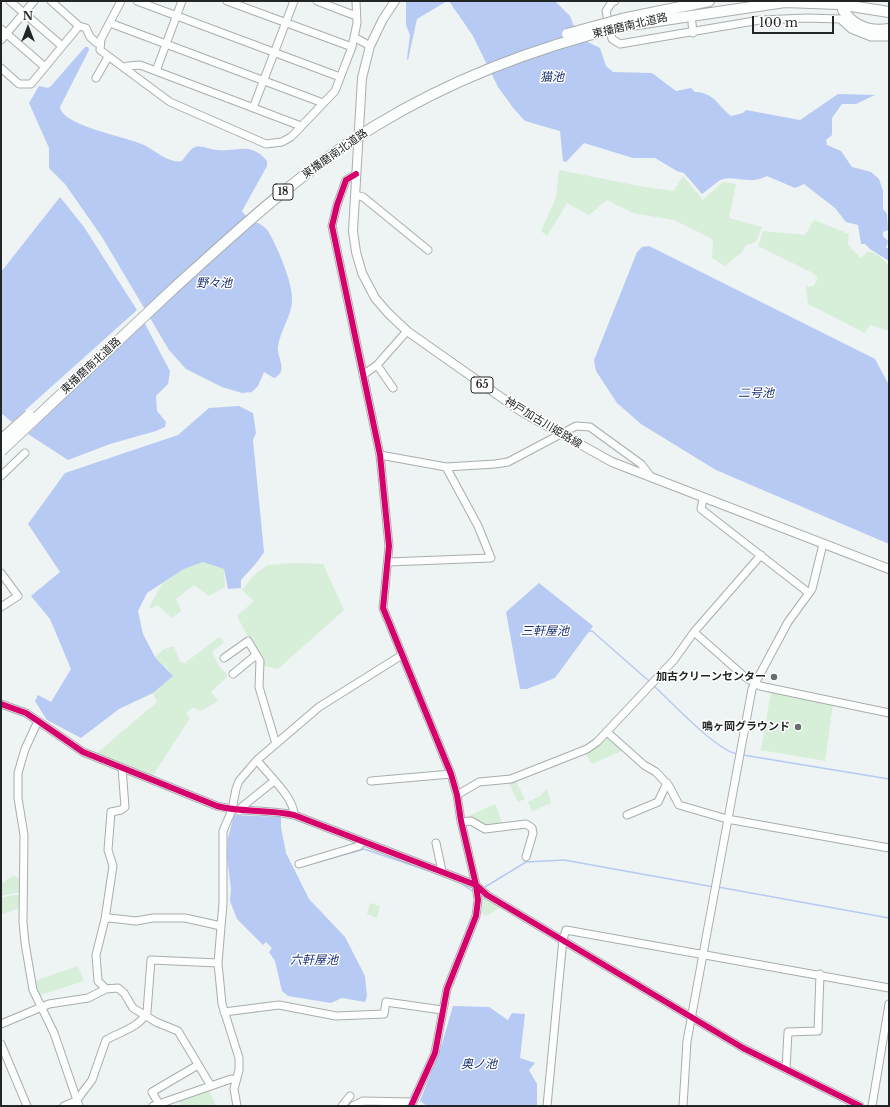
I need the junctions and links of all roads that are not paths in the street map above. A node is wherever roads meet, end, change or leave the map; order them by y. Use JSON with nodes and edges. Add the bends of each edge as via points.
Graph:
{"nodes":[{"id":1,"x":10,"y":1,"type":"edge"},
{"id":2,"x":34,"y":1,"type":"edge"},
{"id":3,"x":50,"y":1,"type":"edge"},
{"id":4,"x":121,"y":1,"type":"edge"},
{"id":5,"x":137,"y":1,"type":"edge"},
{"id":6,"x":182,"y":1,"type":"edge"},
{"id":7,"x":227,"y":1,"type":"edge"},
{"id":8,"x":294,"y":1,"type":"edge"},
{"id":9,"x":317,"y":1,"type":"edge"},
{"id":10,"x":356,"y":1,"type":"edge"},
{"id":11,"x":395,"y":1,"type":"edge"},
{"id":12,"x":616,"y":1,"type":"edge"},
{"id":13,"x":676,"y":1,"type":"edge"},
{"id":14,"x":708,"y":1,"type":"edge"},
{"id":15,"x":750,"y":1,"type":"edge"},
{"id":16,"x":843,"y":10,"type":"dead end"},
{"id":17,"x":889,"y":12,"type":"edge"},
{"id":18,"x":24,"y":13,"type":"junction"},
{"id":19,"x":177,"y":16,"type":"junction"},
{"id":20,"x":356,"y":16,"type":"junction"},
{"id":21,"x":623,"y":21,"type":"junction"},
{"id":22,"x":110,"y":23,"type":"junction"},
{"id":23,"x":286,"y":23,"type":"junction"},
{"id":24,"x":692,"y":23,"type":"dead end"},
{"id":25,"x":79,"y":26,"type":"junction"},
{"id":26,"x":889,"y":29,"type":"edge"},
{"id":27,"x":4,"y":31,"type":"edge"},
{"id":28,"x":693,"y":33,"type":"junction"},
{"id":29,"x":354,"y":37,"type":"junction"},
{"id":30,"x":889,"y":37,"type":"edge"},
{"id":31,"x":1,"y":40,"type":"edge"},
{"id":32,"x":100,"y":43,"type":"junction"},
{"id":33,"x":167,"y":44,"type":"junction"},
{"id":34,"x":62,"y":46,"type":"junction"},
{"id":35,"x":370,"y":46,"type":"junction"},
{"id":36,"x":352,"y":47,"type":"junction"},
{"id":37,"x":275,"y":53,"type":"junction"},
{"id":38,"x":108,"y":57,"type":"junction"},
{"id":39,"x":45,"y":67,"type":"junction"},
{"id":40,"x":1,"y":68,"type":"edge"},
{"id":41,"x":124,"y":68,"type":"junction"},
{"id":42,"x":156,"y":72,"type":"junction"},
{"id":43,"x":96,"y":78,"type":"dead end"},
{"id":44,"x":340,"y":78,"type":"junction"},
{"id":45,"x":264,"y":80,"type":"junction"},
{"id":46,"x":323,"y":103,"type":"junction"},
{"id":47,"x":253,"y":108,"type":"junction"},
{"id":48,"x":301,"y":126,"type":"junction"},
{"id":49,"x":356,"y":174,"type":"junction"},
{"id":50,"x":355,"y":195,"type":"junction"},
{"id":51,"x":428,"y":250,"type":"dead end"},
{"id":52,"x":407,"y":331,"type":"junction"},
{"id":53,"x":378,"y":365,"type":"junction"},
{"id":54,"x":363,"y":375,"type":"junction"},
{"id":55,"x":393,"y":388,"type":"dead end"},
{"id":56,"x":560,"y":434,"type":"junction"},
{"id":57,"x":1,"y":440,"type":"edge"},
{"id":58,"x":1,"y":451,"type":"edge"},
{"id":59,"x":25,"y":453,"type":"dead end"},
{"id":60,"x":380,"y":455,"type":"junction"},
{"id":61,"x":446,"y":467,"type":"junction"},
{"id":62,"x":1,"y":476,"type":"edge"},
{"id":63,"x":652,"y":478,"type":"junction"},
{"id":64,"x":703,"y":499,"type":"junction"},
{"id":65,"x":823,"y":544,"type":"junction"},
{"id":66,"x":761,"y":555,"type":"junction"},
{"id":67,"x":388,"y":562,"type":"junction"},
{"id":68,"x":889,"y":569,"type":"edge"},
{"id":69,"x":1,"y":573,"type":"edge"},
{"id":70,"x":809,"y":593,"type":"junction"},
{"id":71,"x":1,"y":607,"type":"edge"},
{"id":72,"x":694,"y":632,"type":"junction"},
{"id":73,"x":256,"y":655,"type":"junction"},
{"id":74,"x":402,"y":655,"type":"junction"},
{"id":75,"x":224,"y":658,"type":"dead end"},
{"id":76,"x":233,"y":674,"type":"dead end"},
{"id":77,"x":754,"y":683,"type":"junction"},
{"id":78,"x":1,"y":704,"type":"edge"},
{"id":79,"x":889,"y":713,"type":"edge"},
{"id":80,"x":38,"y":721,"type":"junction"},
{"id":81,"x":607,"y":732,"type":"junction"},
{"id":82,"x":276,"y":744,"type":"junction"},
{"id":83,"x":257,"y":760,"type":"junction"},
{"id":84,"x":122,"y":768,"type":"junction"},
{"id":85,"x":451,"y":774,"type":"junction"},
{"id":86,"x":274,"y":781,"type":"junction"},
{"id":87,"x":371,"y":782,"type":"dead end"},
{"id":88,"x":667,"y":783,"type":"junction"},
{"id":89,"x":457,"y":796,"type":"junction"},
{"id":90,"x":236,"y":811,"type":"junction"},
{"id":91,"x":294,"y":815,"type":"junction"},
{"id":92,"x":627,"y":815,"type":"dead end"},
{"id":93,"x":727,"y":819,"type":"junction"},
{"id":94,"x":461,"y":822,"type":"junction"},
{"id":95,"x":362,"y":842,"type":"junction"},
{"id":96,"x":436,"y":843,"type":"dead end"},
{"id":97,"x":889,"y":848,"type":"edge"},
{"id":98,"x":526,"y":857,"type":"dead end"},
{"id":99,"x":299,"y":864,"type":"dead end"},
{"id":100,"x":442,"y":871,"type":"junction"},
{"id":101,"x":476,"y":885,"type":"junction"},
{"id":102,"x":105,"y":919,"type":"junction"},
{"id":103,"x":221,"y":926,"type":"junction"},
{"id":104,"x":563,"y":939,"type":"junction"},
{"id":105,"x":704,"y":954,"type":"junction"},
{"id":106,"x":218,"y":963,"type":"junction"},
{"id":107,"x":820,"y":974,"type":"junction"},
{"id":108,"x":889,"y":988,"type":"edge"},
{"id":109,"x":106,"y":989,"type":"junction"},
{"id":110,"x":889,"y":1004,"type":"edge"},
{"id":111,"x":41,"y":1008,"type":"junction"},
{"id":112,"x":442,"y":1010,"type":"junction"},
{"id":113,"x":224,"y":1012,"type":"junction"},
{"id":114,"x":146,"y":1015,"type":"junction"},
{"id":115,"x":692,"y":1018,"type":"junction"},
{"id":116,"x":1,"y":1024,"type":"edge"},
{"id":117,"x":886,"y":1041,"type":"edge"},
{"id":118,"x":1,"y":1044,"type":"edge"},
{"id":119,"x":198,"y":1065,"type":"junction"},
{"id":120,"x":786,"y":1069,"type":"junction"},
{"id":121,"x":236,"y":1080,"type":"junction"},
{"id":122,"x":211,"y":1086,"type":"junction"},
{"id":123,"x":350,"y":1096,"type":"dead end"},
{"id":124,"x":77,"y":1104,"type":"edge"},
{"id":125,"x":412,"y":1104,"type":"edge"},
{"id":126,"x":156,"y":1105,"type":"edge"},
{"id":127,"x":27,"y":1106,"type":"edge"},
{"id":128,"x":64,"y":1106,"type":"edge"},
{"id":129,"x":236,"y":1106,"type":"edge"},
{"id":130,"x":342,"y":1106,"type":"edge"},
{"id":131,"x":353,"y":1106,"type":"edge"},
{"id":132,"x":547,"y":1106,"type":"edge"},
{"id":133,"x":683,"y":1106,"type":"edge"},
{"id":134,"x":860,"y":1106,"type":"edge"},
{"id":135,"x":872,"y":1106,"type":"edge"}],
"edges":[{"from":1,"to":18,"type":"street"},
{"from":2,"to":18,"type":"street"},
{"from":3,"to":25,"type":"street"},
{"from":4,"to":22,"type":"street"},
{"from":5,"to":19,"type":"street"},
{"from":6,"to":19,"type":"street"},
{"from":7,"to":23,"type":"street"},
{"from":8,"to":23,"type":"street"},
{"from":9,"to":20,"type":"street"},
{"from":10,"to":20,"type":"street"},
{"from":11,"to":35,"type":"main road","name":"神戸加古川姫路線","number":"65"},
{"from":12,"to":28,"type":"street","via":[[612,2],[606,11],[612,38],[620,44]]},
{"from":13,"to":21,"type":"highway"},
{"from":14,"to":21,"type":"highway","name":"東播磨南北道路"},
{"from":15,"to":21,"type":"highway","name":"東播磨南北道路"},
{"from":16,"to":26,"type":"highway","via":[[859,25],[876,30]]},
{"from":17,"to":21,"type":"highway","via":[[838,4],[785,2]]},
{"from":18,"to":27,"type":"street"},
{"from":18,"to":34,"type":"street"},
{"from":19,"to":33,"type":"street"},
{"from":19,"to":37,"type":"street"},
{"from":20,"to":29,"type":"street"},
{"from":21,"to":57,"type":"highway","name":"東播磨南北道路","number":"18","bridge":true,"via":[[596,25],[520,50],[448,80],[376,119],[328,151],[284,183],[242,220]]},
{"from":21,"to":58,"type":"highway","name":"東播磨南北道路","number":"18","bridge":true,"via":[[474,75],[402,110],[335,152],[245,224]]},
{"from":22,"to":32,"type":"street"},
{"from":22,"to":33,"type":"street"},
{"from":23,"to":36,"type":"street"},
{"from":23,"to":37,"type":"street"},
{"from":24,"to":28,"type":"street"},
{"from":25,"to":32,"type":"street","via":[[86,28],[90,36]]},
{"from":25,"to":34,"type":"street"},
{"from":27,"to":31,"type":"street"},
{"from":27,"to":39,"type":"street"},
{"from":28,"to":30,"type":"street","via":[[760,20],[807,18],[840,19],[851,29],[871,37]]},
{"from":29,"to":35,"type":"street"},
{"from":29,"to":36,"type":"street"},
{"from":32,"to":38,"type":"street","via":[[100,50]]},
{"from":33,"to":42,"type":"street"},
{"from":33,"to":45,"type":"street"},
{"from":34,"to":39,"type":"street"},
{"from":35,"to":49,"type":"main road","name":"神戸加古川姫路線","number":"65","via":[[362,78]]},
{"from":36,"to":44,"type":"street"},
{"from":37,"to":44,"type":"street"},
{"from":37,"to":45,"type":"street"},
{"from":38,"to":41,"type":"street"},
{"from":38,"to":43,"type":"street"},
{"from":39,"to":40,"type":"street","via":[[31,84],[19,84]]},
{"from":41,"to":42,"type":"street","via":[[140,66]]},
{"from":41,"to":48,"type":"street","via":[[170,102],[266,144],[282,142]]},
{"from":42,"to":47,"type":"street"},
{"from":44,"to":46,"type":"street","via":[[335,90]]},
{"from":45,"to":46,"type":"street"},
{"from":45,"to":47,"type":"street"},
{"from":46,"to":48,"type":"street"},
{"from":47,"to":48,"type":"street"},
{"from":49,"to":50,"type":"main road","name":"神戸加古川姫路線","number":"65"},
{"from":49,"to":54,"type":"street","via":[[346,180],[332,226]]},
{"from":50,"to":51,"type":"street","via":[[363,196]]},
{"from":50,"to":52,"type":"main road","name":"神戸加古川姫路線","number":"65","via":[[353,231],[362,273],[381,306]]},
{"from":52,"to":53,"type":"street"},
{"from":52,"to":56,"type":"main road","name":"神戸加古川姫路線","number":"65","via":[[510,404]]},
{"from":53,"to":54,"type":"street"},
{"from":53,"to":55,"type":"street"},
{"from":54,"to":60,"type":"street"},
{"from":56,"to":61,"type":"street","via":[[508,462]]},
{"from":56,"to":63,"type":"main road","name":"神戸加古川姫路線","number":"65","via":[[612,462]]},
{"from":56,"to":63,"type":"street","via":[[576,426],[590,427],[640,464]]},
{"from":59,"to":62,"type":"street"},
{"from":60,"to":61,"type":"street"},
{"from":60,"to":67,"type":"street","via":[[388,532]]},
{"from":61,"to":67,"type":"street","via":[[478,526],[491,558]]},
{"from":63,"to":64,"type":"main road","name":"神戸加古川姫路線","number":"65"},
{"from":64,"to":65,"type":"main road","name":"神戸加古川姫路線","number":"65"},
{"from":64,"to":66,"type":"street","via":[[701,509]]},
{"from":65,"to":68,"type":"main road","name":"神戸加古川姫路線","number":"65"},
{"from":65,"to":70,"type":"street"},
{"from":66,"to":70,"type":"street"},
{"from":66,"to":72,"type":"street"},
{"from":67,"to":74,"type":"street","via":[[383,608]]},
{"from":69,"to":71,"type":"street","via":[[18,596]]},
{"from":70,"to":77,"type":"street","via":[[788,622]]},
{"from":72,"to":77,"type":"street"},
{"from":72,"to":81,"type":"street","via":[[674,660]]},
{"from":73,"to":75,"type":"street","via":[[247,640]]},
{"from":73,"to":76,"type":"street"},
{"from":73,"to":82,"type":"street","via":[[260,664],[259,687]]},
{"from":74,"to":82,"type":"street","via":[[319,707]]},
{"from":74,"to":85,"type":"street"},
{"from":77,"to":79,"type":"street"},
{"from":77,"to":93,"type":"street"},
{"from":78,"to":80,"type":"street","via":[[26,713]]},
{"from":80,"to":84,"type":"street","via":[[82,752]]},
{"from":80,"to":111,"type":"street","via":[[25,750],[17,787],[24,835],[25,943],[32,984]]},
{"from":81,"to":88,"type":"street"},
{"from":81,"to":89,"type":"street","via":[[587,749],[511,779],[479,782]]},
{"from":82,"to":83,"type":"street"},
{"from":83,"to":86,"type":"street"},
{"from":83,"to":90,"type":"street","via":[[239,781]]},
{"from":84,"to":90,"type":"street","via":[[217,806]]},
{"from":84,"to":102,"type":"street","via":[[125,806],[121,810],[111,812],[108,850],[113,866]]},
{"from":85,"to":87,"type":"street"},
{"from":85,"to":89,"type":"street"},
{"from":86,"to":90,"type":"street"},
{"from":86,"to":91,"type":"street","via":[[292,804]]},
{"from":88,"to":92,"type":"street","via":[[658,802]]},
{"from":88,"to":93,"type":"street","via":[[679,805]]},
{"from":89,"to":94,"type":"street"},
{"from":90,"to":91,"type":"street"},
{"from":90,"to":103,"type":"street","via":[[223,831]]},
{"from":91,"to":95,"type":"street"},
{"from":93,"to":97,"type":"street"},
{"from":93,"to":105,"type":"street"},
{"from":94,"to":98,"type":"street","via":[[471,821],[485,829],[526,824],[532,828],[533,833]]},
{"from":94,"to":101,"type":"street"},
{"from":95,"to":99,"type":"street","via":[[359,846]]},
{"from":95,"to":100,"type":"street"},
{"from":96,"to":100,"type":"street"},
{"from":100,"to":101,"type":"street"},
{"from":101,"to":104,"type":"street","via":[[488,895]]},
{"from":101,"to":112,"type":"street","via":[[476,916],[447,989]]},
{"from":102,"to":103,"type":"street","via":[[136,921],[185,918]]},
{"from":102,"to":109,"type":"street","via":[[95,963],[98,981]]},
{"from":103,"to":106,"type":"street"},
{"from":104,"to":105,"type":"street","via":[[566,930]]},
{"from":104,"to":115,"type":"street"},
{"from":104,"to":132,"type":"street"},
{"from":105,"to":107,"type":"street"},
{"from":105,"to":115,"type":"street"},
{"from":106,"to":113,"type":"street"},
{"from":106,"to":114,"type":"street","via":[[151,960]]},
{"from":107,"to":108,"type":"street"},
{"from":107,"to":120,"type":"street","via":[[818,1031],[788,1032]]},
{"from":109,"to":111,"type":"street","via":[[88,998],[49,1004]]},
{"from":109,"to":114,"type":"street","via":[[118,988],[133,1008]]},
{"from":110,"to":117,"type":"street"},
{"from":111,"to":116,"type":"street"},
{"from":111,"to":124,"type":"street","via":[[58,1042]]},
{"from":112,"to":113,"type":"street","via":[[386,1002],[384,1014],[336,1016],[279,1005]]},
{"from":112,"to":125,"type":"street","via":[[435,1053]]},
{"from":113,"to":121,"type":"street","via":[[239,1058]]},
{"from":114,"to":119,"type":"street","via":[[167,1028],[178,1031]]},
{"from":114,"to":124,"type":"street","via":[[132,1027],[106,1040],[92,1080]]},
{"from":115,"to":120,"type":"street","via":[[743,1048]]},
{"from":115,"to":133,"type":"street","via":[[684,1066]]},
{"from":117,"to":135,"type":"street"},
{"from":118,"to":127,"type":"street"},
{"from":119,"to":122,"type":"street"},
{"from":119,"to":126,"type":"street","via":[[152,1092]]},
{"from":120,"to":134,"type":"street"},
{"from":121,"to":122,"type":"street","via":[[231,1079]]},
{"from":121,"to":129,"type":"street"},
{"from":122,"to":126,"type":"street"},
{"from":123,"to":130,"type":"street"},
{"from":124,"to":128,"type":"street"},
{"from":125,"to":131,"type":"street","via":[[363,1101]]}]}
